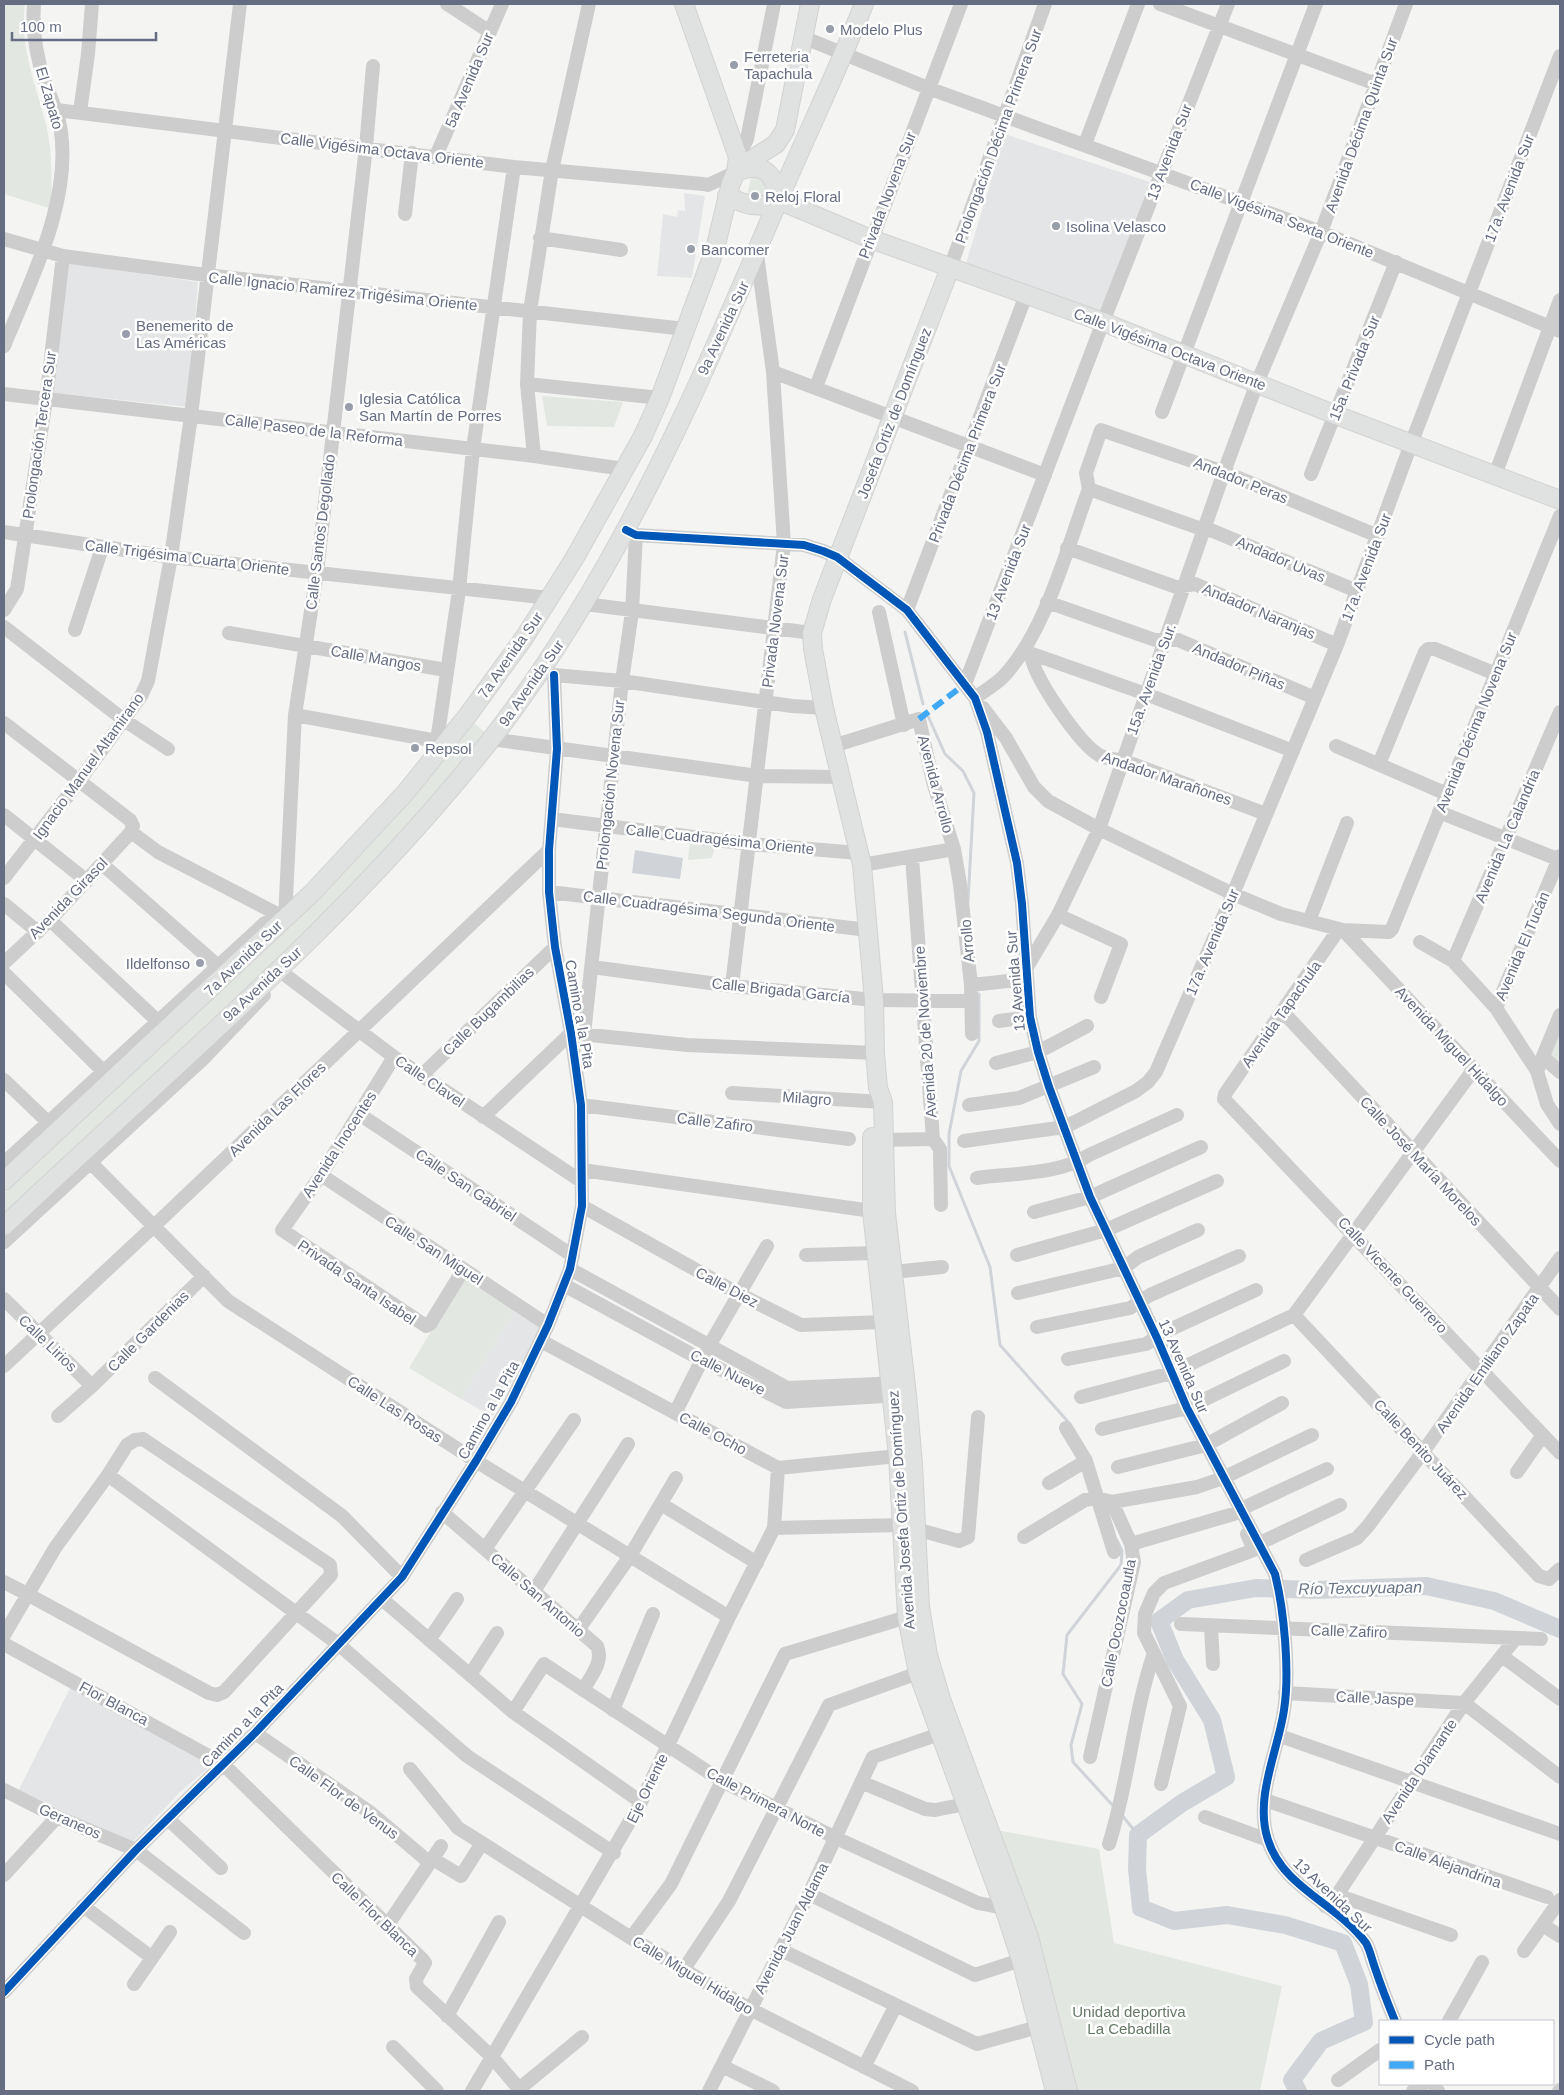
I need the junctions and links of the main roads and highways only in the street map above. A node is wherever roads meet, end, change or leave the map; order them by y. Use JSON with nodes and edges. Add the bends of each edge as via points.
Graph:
{"nodes":[{"id":1,"x":684,"y":4,"type":"edge"},
{"id":2,"x":810,"y":4,"type":"edge"},
{"id":3,"x":864,"y":4,"type":"edge"},
{"id":4,"x":737,"y":165,"type":"junction"},
{"id":5,"x":727,"y":196,"type":"junction"},
{"id":6,"x":778,"y":200,"type":"junction"},
{"id":7,"x":950,"y":268,"type":"junction"},
{"id":8,"x":1560,"y":500,"type":"edge"},
{"id":9,"x":837,"y":557,"type":"joint"},
{"id":10,"x":877,"y":1097,"type":"junction"},
{"id":11,"x":4,"y":1182,"type":"edge"},
{"id":12,"x":4,"y":1226,"type":"edge"},
{"id":13,"x":899,"y":1389,"type":"junction"},
{"id":14,"x":909,"y":1527,"type":"junction"},
{"id":15,"x":946,"y":1732,"type":"junction"},
{"id":16,"x":1055,"y":2091,"type":"edge"},
{"id":17,"x":1068,"y":2091,"type":"edge"}],
"edges":[{"from":1,"to":4,"type":"main road"},
{"from":2,"to":4,"type":"main road","via":[[785,130],[776,144],[743,165]]},
{"from":3,"to":6,"type":"main road","name":"9a Avenida Sur"},
{"from":4,"to":5,"type":"main road","name":"7a Avenida Sur"},
{"from":4,"to":6,"type":"main road","via":[[768,173],[775,183]]},
{"from":5,"to":6,"type":"main road","via":[[749,206],[763,206]]},
{"from":5,"to":11,"type":"main road","name":"7a Avenida Sur","via":[[715,249],[643,436],[574,560],[496,677],[439,743],[406,792],[363,840],[285,918],[52,1127]]},
{"from":6,"to":7,"type":"main road","name":"Calle Vigésima Octava Oriente"},
{"from":6,"to":12,"type":"main road","name":"9a Avenida Sur","via":[[757,255],[631,532],[585,604],[550,669],[437,805],[328,922]]},
{"from":7,"to":8,"type":"main road","name":"Calle Vigésima Octava Oriente","via":[[1103,322]]},
{"from":7,"to":9,"type":"main road","name":"Josefa Ortiz de Domínguez"},
{"from":9,"to":10,"type":"main road","name":"Avenida Josefa Ortiz de Domínguez","via":[[812,633],[816,671],[860,859],[874,1000]]},
{"from":10,"to":13,"type":"main road","name":"Avenida Josefa Ortiz de Domínguez","via":[[884,1140]]},
{"from":10,"to":13,"type":"main road","name":"Avenida Josefa Ortiz de Domínguez","via":[[872,1211],[884,1322]]},
{"from":13,"to":14,"type":"main road","name":"Avenida Josefa Ortiz de Domínguez"},
{"from":13,"to":14,"type":"main road","name":"Avenida Josefa Ortiz de Domínguez","via":[[898,1456]]},
{"from":14,"to":15,"type":"main road","name":"Avenida Josefa Ortiz de Domínguez","via":[[928,1655]]},
{"from":14,"to":15,"type":"main road","name":"Avenida Josefa Ortiz de Domínguez","via":[[906,1618],[918,1673]]},
{"from":15,"to":16,"type":"main road","name":"Avenida Josefa Ortiz de Domínguez","via":[[966,1804],[1021,1960]]},
{"from":15,"to":17,"type":"main road","name":"Avenida Josefa Ortiz de Domínguez","via":[[1029,1937]]}]}
